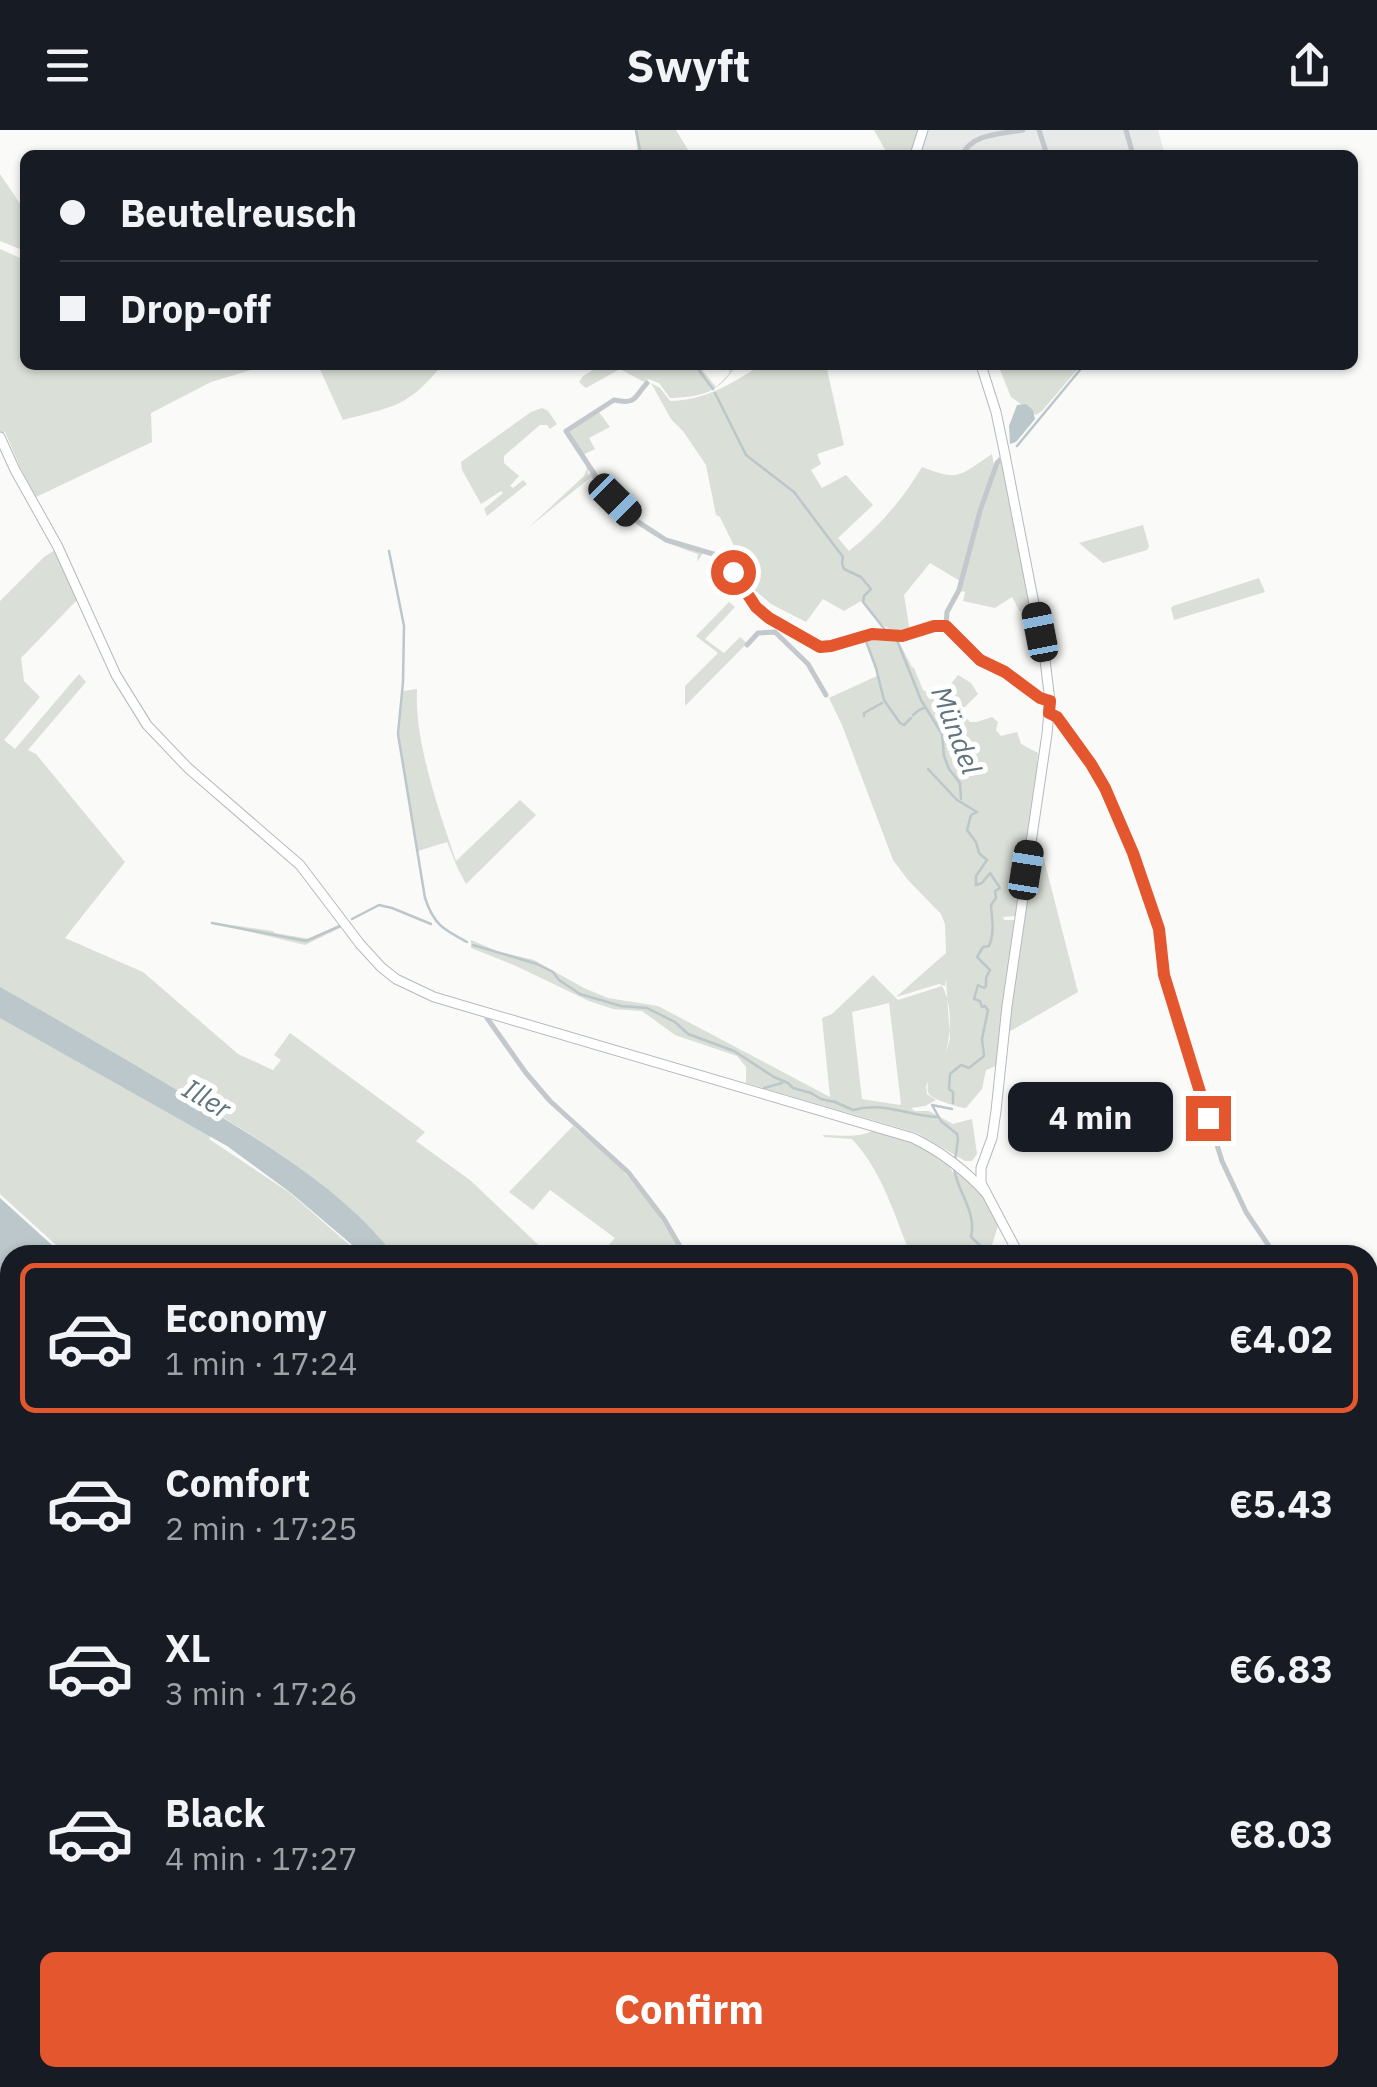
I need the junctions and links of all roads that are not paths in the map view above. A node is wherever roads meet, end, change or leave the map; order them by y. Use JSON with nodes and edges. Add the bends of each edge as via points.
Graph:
{"nodes":[{"id":1,"x":1023,"y":130,"type":"edge"},
{"id":2,"x":965,"y":150,"type":"edge"},
{"id":3,"x":983,"y":370,"type":"edge"},
{"id":4,"x":647,"y":383,"type":"dead end"},
{"id":5,"x":0,"y":437,"type":"edge"},
{"id":6,"x":1005,"y":455,"type":"junction"},
{"id":7,"x":780,"y":625,"type":"junction"},
{"id":8,"x":946,"y":626,"type":"junction"},
{"id":9,"x":775,"y":632,"type":"junction"},
{"id":10,"x":747,"y":644,"type":"dead end"},
{"id":11,"x":826,"y":695,"type":"dead end"},
{"id":12,"x":1050,"y":701,"type":"junction"},
{"id":13,"x":1049,"y":713,"type":"junction"},
{"id":14,"x":486,"y":1012,"type":"junction"},
{"id":15,"x":988,"y":1151,"type":"junction"},
{"id":16,"x":980,"y":1168,"type":"junction"},
{"id":17,"x":966,"y":1172,"type":"junction"},
{"id":18,"x":986,"y":1193,"type":"junction"},
{"id":19,"x":679,"y":1245,"type":"edge"},
{"id":20,"x":1014,"y":1245,"type":"edge"},
{"id":21,"x":1268,"y":1245,"type":"edge"}],
"edges":[{"from":1,"to":2,"type":"street","via":[[979,138]]},
{"from":3,"to":6,"type":"main road"},
{"from":4,"to":7,"type":"street","via":[[633,400],[614,400],[566,431],[615,500],[666,540],[720,556],[756,607]]},
{"from":5,"to":14,"type":"main road","via":[[116,675],[162,742],[300,865],[382,967],[415,989]]},
{"from":6,"to":8,"type":"street","via":[[980,510]]},
{"from":6,"to":12,"type":"main road"},
{"from":7,"to":8,"type":"street","via":[[820,647]]},
{"from":7,"to":9,"type":"street"},
{"from":8,"to":12,"type":"street","via":[[980,660]]},
{"from":9,"to":10,"type":"street","via":[[758,633]]},
{"from":9,"to":11,"type":"street"},
{"from":12,"to":13,"type":"main road"},
{"from":13,"to":15,"type":"main road"},
{"from":13,"to":21,"type":"street","via":[[1091,764],[1119,818],[1159,929],[1164,975],[1222,1160]]},
{"from":14,"to":17,"type":"main road","via":[[913,1138]]},
{"from":14,"to":19,"type":"street","via":[[526,1073],[628,1172]]},
{"from":15,"to":16,"type":"main road"},
{"from":15,"to":17,"type":"main road"},
{"from":16,"to":17,"type":"main road"},
{"from":16,"to":18,"type":"main road"},
{"from":17,"to":18,"type":"main road"},
{"from":18,"to":20,"type":"main road"}]}
